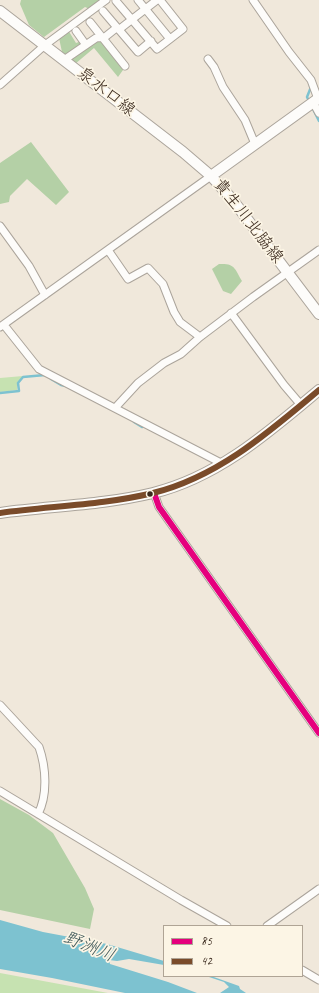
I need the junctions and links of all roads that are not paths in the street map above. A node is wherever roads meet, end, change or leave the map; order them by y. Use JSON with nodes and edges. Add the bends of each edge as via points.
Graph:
{"nodes":[{"id":1,"x":106,"y":0,"type":"edge"},
{"id":2,"x":138,"y":0,"type":"edge"},
{"id":3,"x":159,"y":0,"type":"edge"},
{"id":4,"x":253,"y":0,"type":"edge"},
{"id":5,"x":116,"y":1,"type":"edge"},
{"id":6,"x":146,"y":9,"type":"junction"},
{"id":7,"x":0,"y":11,"type":"edge"},
{"id":8,"x":103,"y":11,"type":"dead end"},
{"id":9,"x":132,"y":20,"type":"junction"},
{"id":10,"x":90,"y":22,"type":"dead end"},
{"id":11,"x":118,"y":29,"type":"junction"},
{"id":12,"x":76,"y":31,"type":"dead end"},
{"id":13,"x":103,"y":38,"type":"junction"},
{"id":14,"x":170,"y":39,"type":"junction"},
{"id":15,"x":151,"y":42,"type":"junction"},
{"id":16,"x":45,"y":45,"type":"junction"},
{"id":17,"x":86,"y":45,"type":"junction"},
{"id":18,"x":208,"y":59,"type":"dead end"},
{"id":19,"x":64,"y":60,"type":"junction"},
{"id":20,"x":125,"y":66,"type":"dead end"},
{"id":21,"x":0,"y":85,"type":"edge"},
{"id":22,"x":317,"y":100,"type":"edge"},
{"id":23,"x":319,"y":113,"type":"edge"},
{"id":24,"x":255,"y":144,"type":"junction"},
{"id":25,"x":211,"y":176,"type":"junction"},
{"id":26,"x":0,"y":226,"type":"edge"},
{"id":27,"x":108,"y":250,"type":"junction"},
{"id":28,"x":319,"y":250,"type":"edge"},
{"id":29,"x":288,"y":272,"type":"junction"},
{"id":30,"x":45,"y":295,"type":"junction"},
{"id":31,"x":232,"y":313,"type":"junction"},
{"id":32,"x":319,"y":314,"type":"edge"},
{"id":33,"x":2,"y":326,"type":"edge"},
{"id":34,"x":200,"y":337,"type":"junction"},
{"id":35,"x":319,"y":390,"type":"edge"},
{"id":36,"x":301,"y":405,"type":"junction"},
{"id":37,"x":115,"y":408,"type":"junction"},
{"id":38,"x":223,"y":464,"type":"junction"},
{"id":39,"x":154,"y":493,"type":"junction"},
{"id":40,"x":0,"y":514,"type":"edge"},
{"id":41,"x":0,"y":705,"type":"edge"},
{"id":42,"x":319,"y":733,"type":"edge"},
{"id":43,"x":0,"y":791,"type":"edge"},
{"id":44,"x":38,"y":814,"type":"junction"},
{"id":45,"x":319,"y":889,"type":"edge"},
{"id":46,"x":225,"y":925,"type":"edge"},
{"id":47,"x":268,"y":925,"type":"edge"},
{"id":48,"x":303,"y":971,"type":"edge"},
{"id":49,"x":319,"y":980,"type":"edge"}],
"edges":[{"from":1,"to":16,"type":"street"},
{"from":2,"to":6,"type":"street"},
{"from":3,"to":6,"type":"street"},
{"from":3,"to":14,"type":"street","via":[[184,29]]},
{"from":4,"to":22,"type":"street","via":[[311,80]]},
{"from":5,"to":9,"type":"street"},
{"from":6,"to":9,"type":"street"},
{"from":6,"to":14,"type":"street"},
{"from":7,"to":16,"type":"main road","name":"泉水口線"},
{"from":8,"to":11,"type":"street"},
{"from":9,"to":11,"type":"street"},
{"from":9,"to":15,"type":"street"},
{"from":10,"to":13,"type":"street"},
{"from":11,"to":13,"type":"street"},
{"from":11,"to":15,"type":"street","via":[[138,52]]},
{"from":12,"to":17,"type":"street"},
{"from":13,"to":17,"type":"street","via":[[96,38]]},
{"from":13,"to":20,"type":"street"},
{"from":14,"to":15,"type":"street","via":[[157,49]]},
{"from":16,"to":19,"type":"main road","name":"泉水口線"},
{"from":16,"to":21,"type":"street"},
{"from":17,"to":19,"type":"street"},
{"from":18,"to":24,"type":"street","via":[[245,120]]},
{"from":19,"to":25,"type":"main road","name":"泉水口線"},
{"from":22,"to":23,"type":"street"},
{"from":22,"to":24,"type":"main road","name":"貴生川北脇線"},
{"from":24,"to":25,"type":"main road","name":"貴生川北脇線"},
{"from":25,"to":27,"type":"street"},
{"from":25,"to":29,"type":"main road","name":"貴生川北脇線"},
{"from":26,"to":30,"type":"street","via":[[30,266]]},
{"from":27,"to":30,"type":"street"},
{"from":27,"to":34,"type":"street","via":[[128,279],[148,268],[163,284],[180,322]]},
{"from":28,"to":29,"type":"street"},
{"from":29,"to":31,"type":"street"},
{"from":29,"to":32,"type":"main road","name":"貴生川北脇線"},
{"from":30,"to":33,"type":"street"},
{"from":31,"to":34,"type":"street"},
{"from":31,"to":36,"type":"street"},
{"from":33,"to":37,"type":"street","via":[[40,369]]},
{"from":34,"to":37,"type":"street","via":[[181,354],[138,383]]},
{"from":35,"to":36,"type":"main road"},
{"from":36,"to":38,"type":"main road","via":[[273,430]]},
{"from":37,"to":38,"type":"street"},
{"from":38,"to":39,"type":"main road","via":[[194,479]]},
{"from":39,"to":40,"type":"main road","via":[[125,499]]},
{"from":39,"to":42,"type":"street","via":[[159,507]]},
{"from":41,"to":44,"type":"street","via":[[39,747],[45,794]]},
{"from":43,"to":44,"type":"street"},
{"from":44,"to":46,"type":"street"},
{"from":45,"to":47,"type":"street"},
{"from":48,"to":49,"type":"street"}]}
